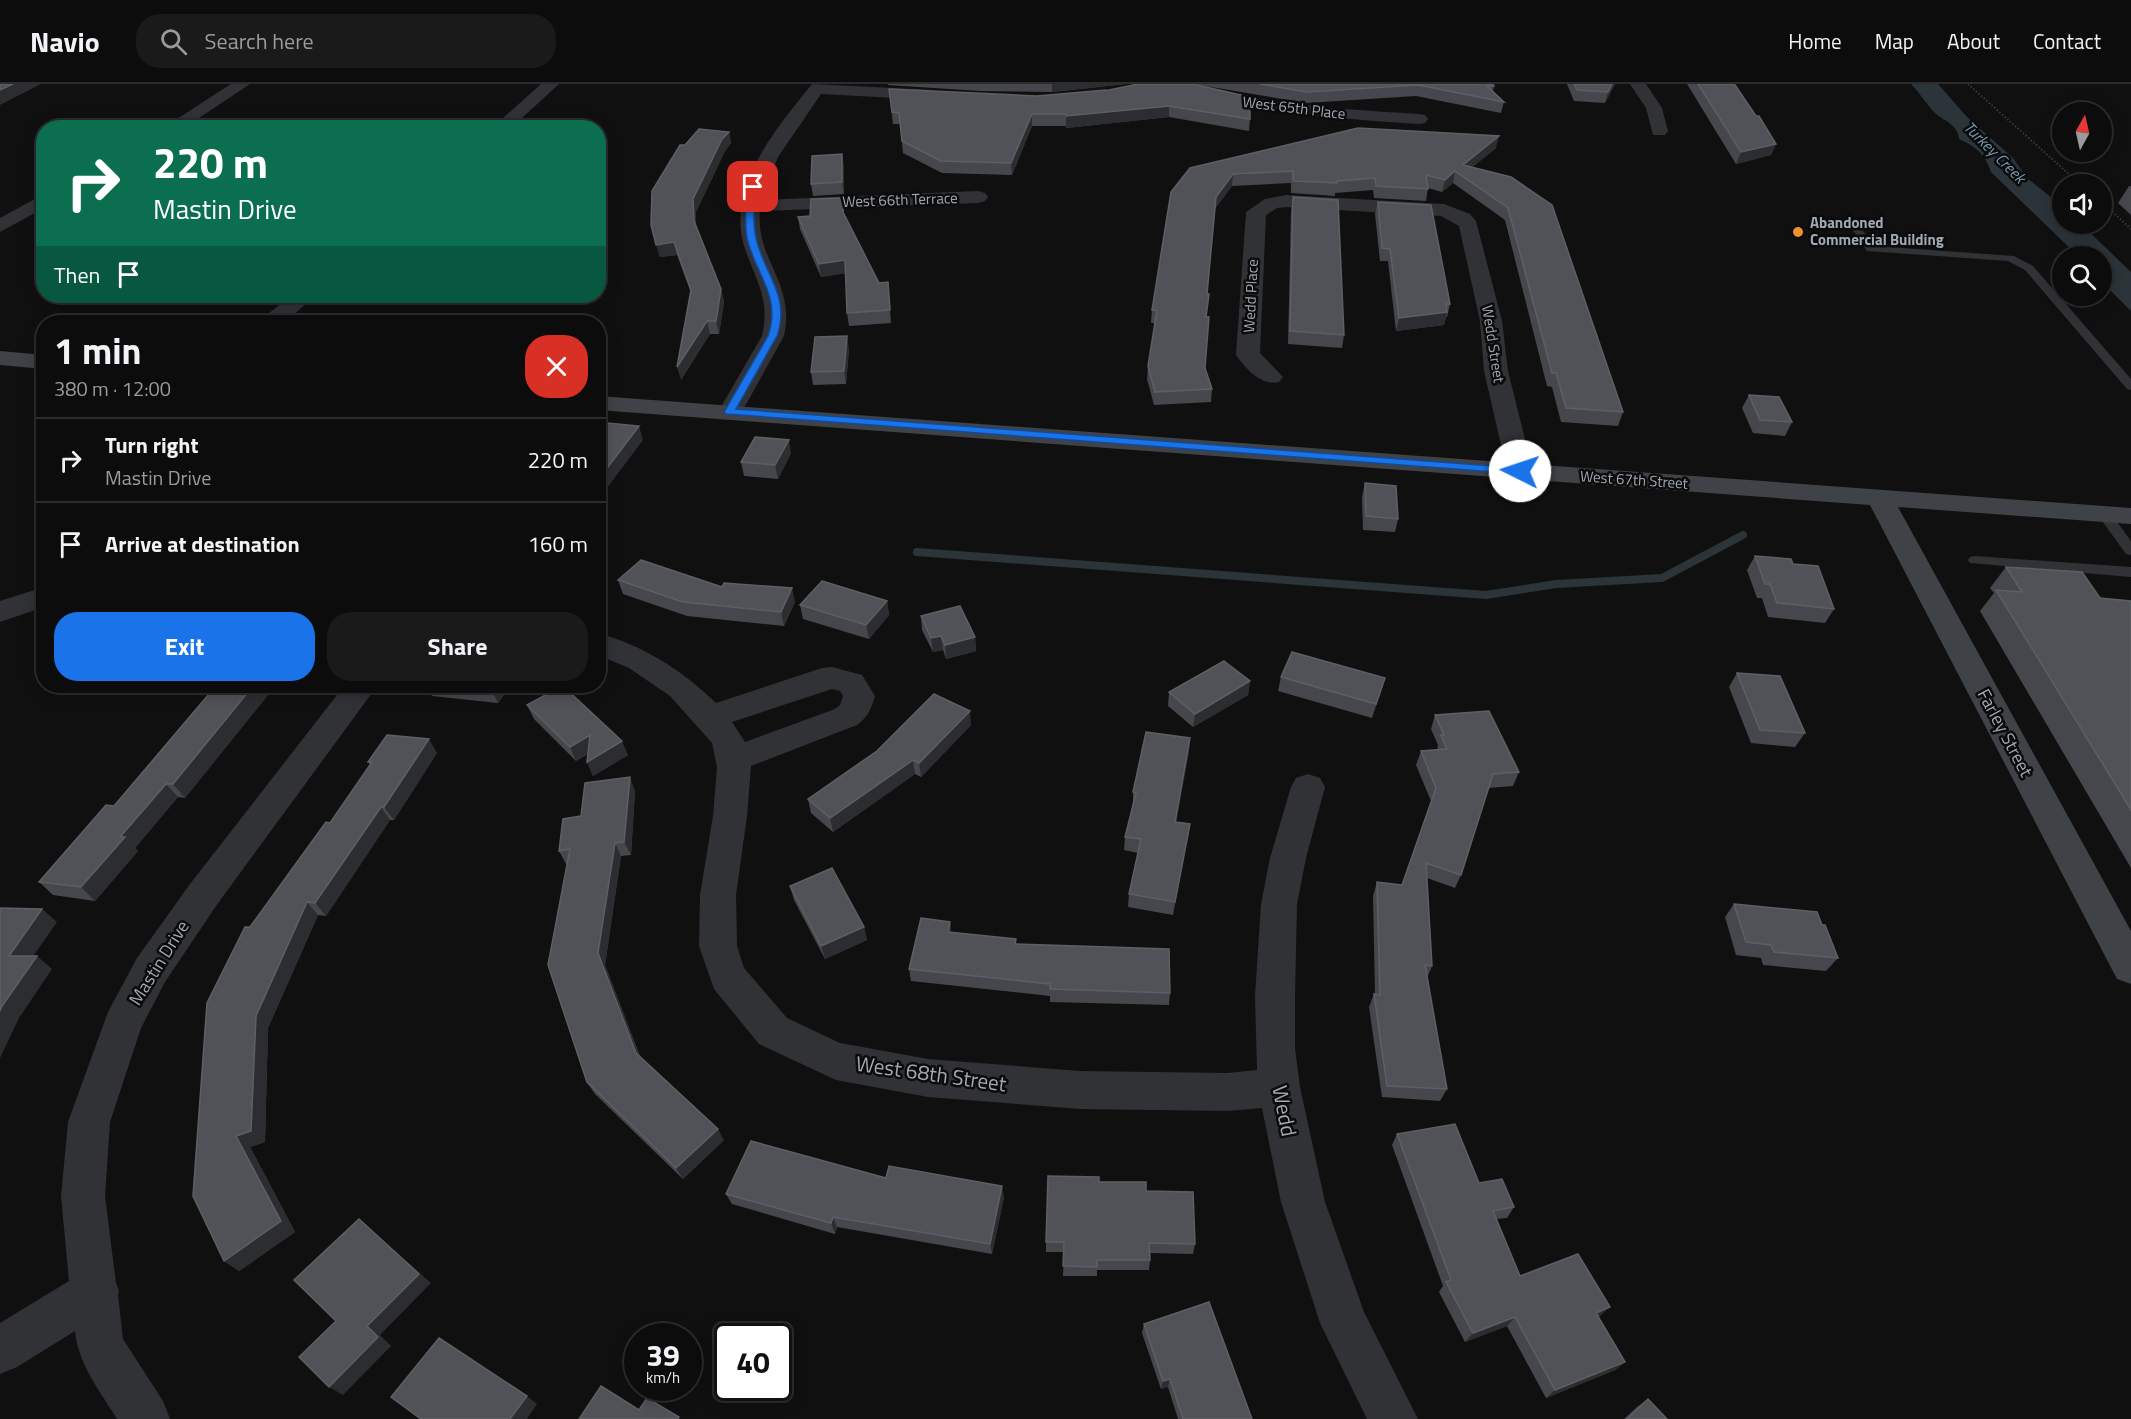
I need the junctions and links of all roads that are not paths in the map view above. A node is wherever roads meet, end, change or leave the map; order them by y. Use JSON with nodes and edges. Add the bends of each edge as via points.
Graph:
{"nodes":[{"id":1,"x":242,"y":84,"type":"edge"},
{"id":2,"x":551,"y":84,"type":"edge"},
{"id":3,"x":1172,"y":84,"type":"edge"},
{"id":4,"x":1638,"y":84,"type":"edge"},
{"id":5,"x":818,"y":87,"type":"edge"},
{"id":6,"x":954,"y":96,"type":"edge"},
{"id":7,"x":1419,"y":119,"type":"dead end"},
{"id":8,"x":184,"y":120,"type":"edge"},
{"id":9,"x":509,"y":120,"type":"edge"},
{"id":10,"x":1659,"y":131,"type":"dead end"},
{"id":11,"x":978,"y":197,"type":"dead end"},
{"id":12,"x":36,"y":205,"type":"edge"},
{"id":13,"x":750,"y":206,"type":"junction"},
{"id":14,"x":1261,"y":208,"type":"joint"},
{"id":15,"x":0,"y":226,"type":"edge"},
{"id":16,"x":1855,"y":226,"type":"dead end"},
{"id":17,"x":295,"y":303,"type":"edge"},
{"id":18,"x":281,"y":315,"type":"edge"},
{"id":19,"x":0,"y":358,"type":"edge"},
{"id":20,"x":36,"y":361,"type":"edge"},
{"id":21,"x":1271,"y":377,"type":"dead end"},
{"id":22,"x":2131,"y":386,"type":"edge"},
{"id":23,"x":606,"y":404,"type":"edge"},
{"id":24,"x":729,"y":412,"type":"junction"},
{"id":25,"x":1520,"y":471,"type":"junction"},
{"id":26,"x":1880,"y":498,"type":"junction"},
{"id":27,"x":2104,"y":514,"type":"junction"},
{"id":28,"x":2131,"y":516,"type":"edge"},
{"id":29,"x":2131,"y":551,"type":"edge"},
{"id":30,"x":1975,"y":560,"type":"dead end"},
{"id":31,"x":2131,"y":572,"type":"edge"},
{"id":32,"x":36,"y":599,"type":"edge"},
{"id":33,"x":0,"y":612,"type":"edge"},
{"id":34,"x":606,"y":646,"type":"edge"},
{"id":35,"x":356,"y":693,"type":"edge"},
{"id":36,"x":710,"y":717,"type":"junction"},
{"id":37,"x":732,"y":760,"type":"junction"},
{"id":38,"x":1308,"y":787,"type":"dead end"},
{"id":39,"x":2131,"y":967,"type":"edge"},
{"id":40,"x":1279,"y":1087,"type":"junction"},
{"id":41,"x":96,"y":1291,"type":"junction"},
{"id":42,"x":0,"y":1350,"type":"edge"},
{"id":43,"x":145,"y":1419,"type":"edge"},
{"id":44,"x":1393,"y":1419,"type":"edge"}],
"edges":[{"from":1,"to":8,"type":"street"},
{"from":2,"to":9,"type":"street"},
{"from":3,"to":7,"type":"street","name":"West 65th Place","via":[[1264,106]]},
{"from":4,"to":10,"type":"street","via":[[1654,108]]},
{"from":5,"to":6,"type":"street"},
{"from":5,"to":13,"type":"street","via":[[762,168]]},
{"from":11,"to":13,"type":"street","name":"West 66th Terrace"},
{"from":12,"to":15,"type":"street"},
{"from":13,"to":24,"type":"street","via":[[752,239],[777,304],[777,323]]},
{"from":14,"to":21,"type":"street","name":"Wedd Place","via":[[1256,212],[1248,355]]},
{"from":14,"to":25,"type":"street","name":"Wedd Street","via":[[1286,201],[1444,210],[1463,218],[1469,225],[1491,321],[1496,371]]},
{"from":16,"to":22,"type":"lane","via":[[1871,249],[2010,258],[2029,268]]},
{"from":17,"to":18,"type":"street"},
{"from":19,"to":20,"type":"street"},
{"from":23,"to":24,"type":"street","name":"West 67th Street"},
{"from":24,"to":25,"type":"street","name":"West 67th Street"},
{"from":25,"to":26,"type":"street","name":"West 67th Street"},
{"from":26,"to":27,"type":"street","name":"West 67th Street"},
{"from":26,"to":39,"type":"street","name":"Farley Street"},
{"from":27,"to":28,"type":"street","name":"West 67th Street"},
{"from":27,"to":29,"type":"lane"},
{"from":30,"to":31,"type":"lane"},
{"from":32,"to":33,"type":"street"},
{"from":34,"to":36,"type":"street","name":"West 68th Street","via":[[640,660],[681,688]]},
{"from":35,"to":41,"type":"street","name":"Mastin Drive","via":[[202,895],[151,970],[122,1025],[89,1122],[83,1196]]},
{"from":36,"to":37,"type":"street","name":"West 68th Street","via":[[728,739]]},
{"from":36,"to":37,"type":"street","via":[[822,679],[842,679],[856,689],[858,704],[846,717]]},
{"from":37,"to":40,"type":"street","name":"West 68th Street","via":[[730,816],[718,895],[718,946],[728,977],[773,1031],[836,1061],[928,1078],[1080,1090],[1228,1092]]},
{"from":38,"to":40,"type":"street","name":"Wedd","via":[[1279,904],[1275,1048]]},
{"from":40,"to":44,"type":"street","name":"Wedd","via":[[1303,1202],[1344,1323]]},
{"from":41,"to":42,"type":"street"},
{"from":41,"to":43,"type":"street","name":"Mastin Drive","via":[[100,1346]]}]}
